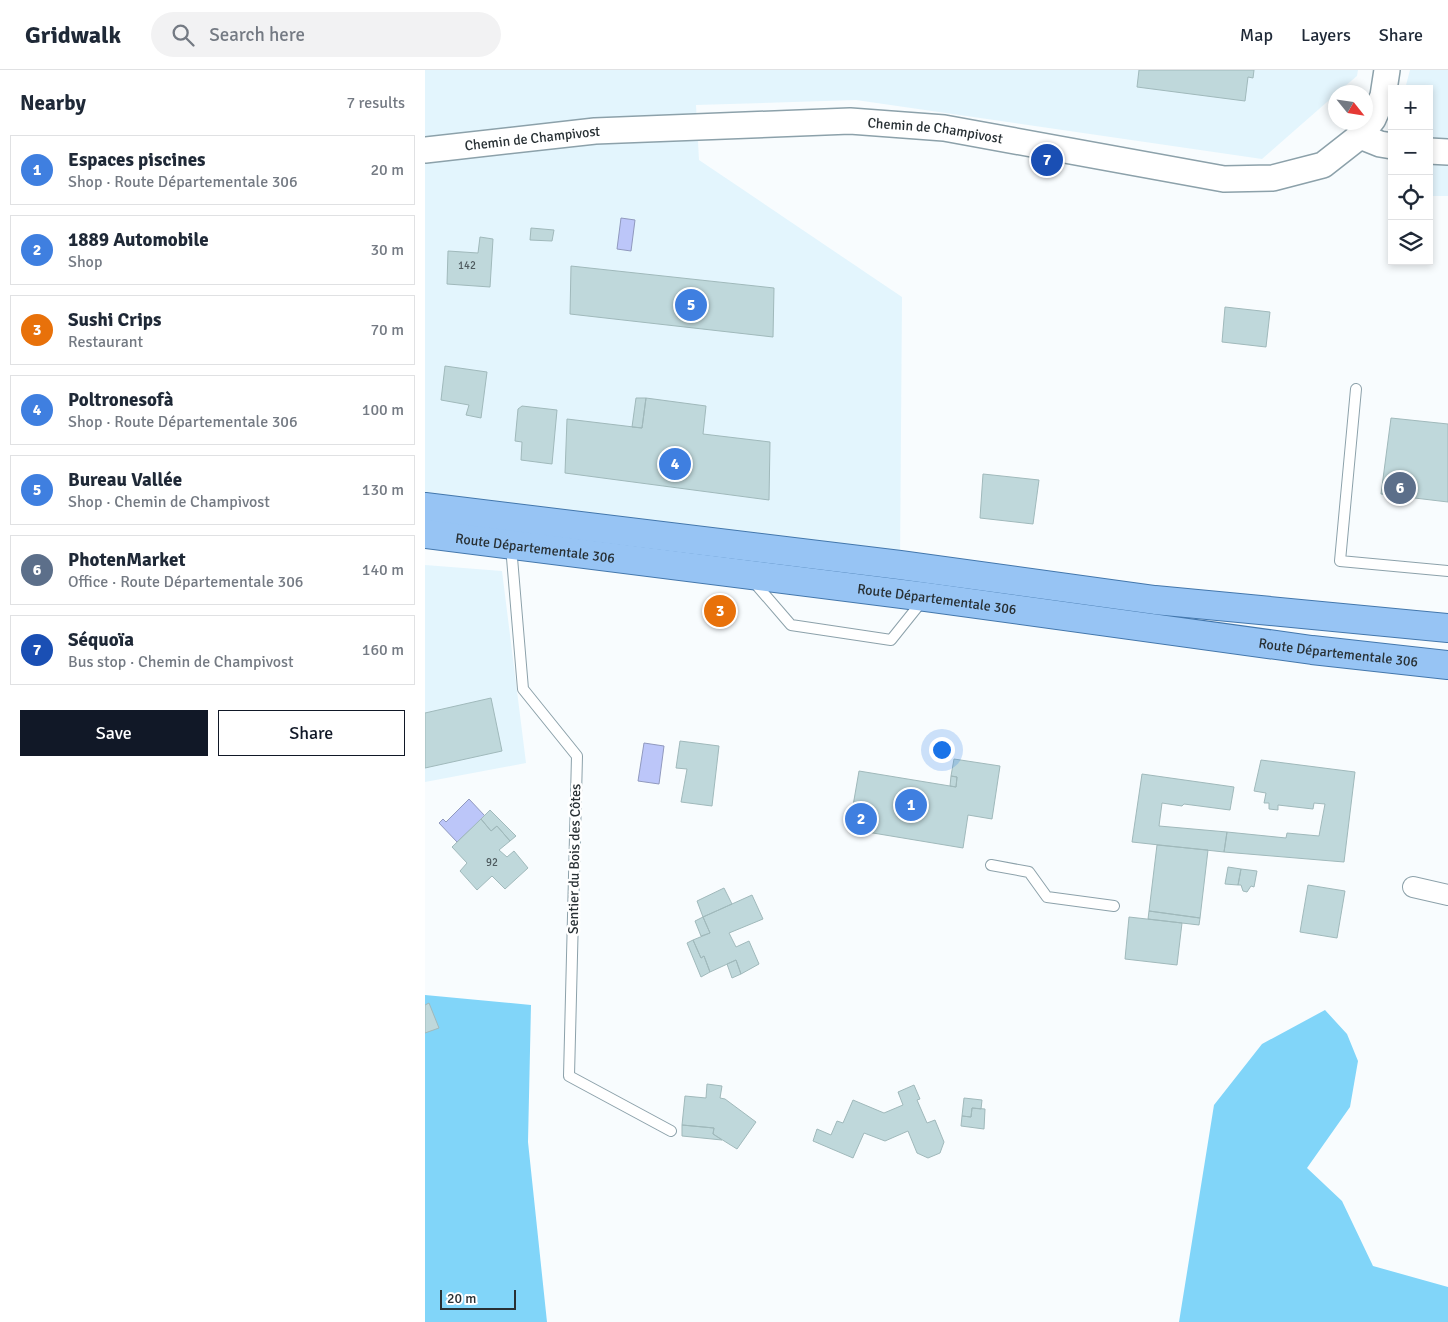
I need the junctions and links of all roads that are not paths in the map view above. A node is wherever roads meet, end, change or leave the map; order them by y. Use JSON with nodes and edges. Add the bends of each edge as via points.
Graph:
{"nodes":[{"id":1,"x":1387,"y":70,"type":"edge"},
{"id":2,"x":1359,"y":136,"type":"junction"},
{"id":3,"x":1388,"y":145,"type":"edge"},
{"id":4,"x":425,"y":150,"type":"edge"},
{"id":5,"x":1433,"y":152,"type":"edge"},
{"id":6,"x":1448,"y":152,"type":"edge"},
{"id":7,"x":1356,"y":390,"type":"dead end"},
{"id":8,"x":425,"y":507,"type":"edge"},
{"id":9,"x":425,"y":534,"type":"edge"},
{"id":10,"x":511,"y":545,"type":"junction"},
{"id":11,"x":1448,"y":571,"type":"edge"},
{"id":12,"x":748,"y":575,"type":"junction"},
{"id":13,"x":926,"y":597,"type":"junction"},
{"id":14,"x":1448,"y":628,"type":"edge"},
{"id":15,"x":1448,"y":665,"type":"edge"},
{"id":16,"x":991,"y":865,"type":"dead end"},
{"id":17,"x":1413,"y":887,"type":"dead end"},
{"id":18,"x":1448,"y":895,"type":"edge"},
{"id":19,"x":1114,"y":906,"type":"dead end"},
{"id":20,"x":671,"y":1131,"type":"dead end"}],
"edges":[{"from":1,"to":2,"type":"street","name":"Chemin de Champivost","via":[[1380,104]]},
{"from":2,"to":3,"type":"street"},
{"from":2,"to":4,"type":"street","name":"Chemin de Champivost","via":[[1323,165],[1273,178],[1224,179],[944,128],[850,121],[595,131]]},
{"from":5,"to":6,"type":"street"},
{"from":7,"to":11,"type":"lane","via":[[1339,561]]},
{"from":8,"to":14,"type":"main road","name":"Route Départementale 306","via":[[1155,600]]},
{"from":9,"to":10,"type":"main road","name":"Route Départementale 306"},
{"from":10,"to":12,"type":"main road","name":"Route Départementale 306"},
{"from":10,"to":20,"type":"lane","name":"Sentier du Bois des Côtes","via":[[523,689],[577,756],[569,1076]]},
{"from":12,"to":13,"type":"main road","name":"Route Départementale 306"},
{"from":12,"to":13,"type":"lane","via":[[791,625],[891,640]]},
{"from":13,"to":15,"type":"main road","name":"Route Départementale 306","via":[[1303,649]]},
{"from":16,"to":19,"type":"lane","via":[[1029,872],[1047,897]]},
{"from":17,"to":18,"type":"street"}]}
